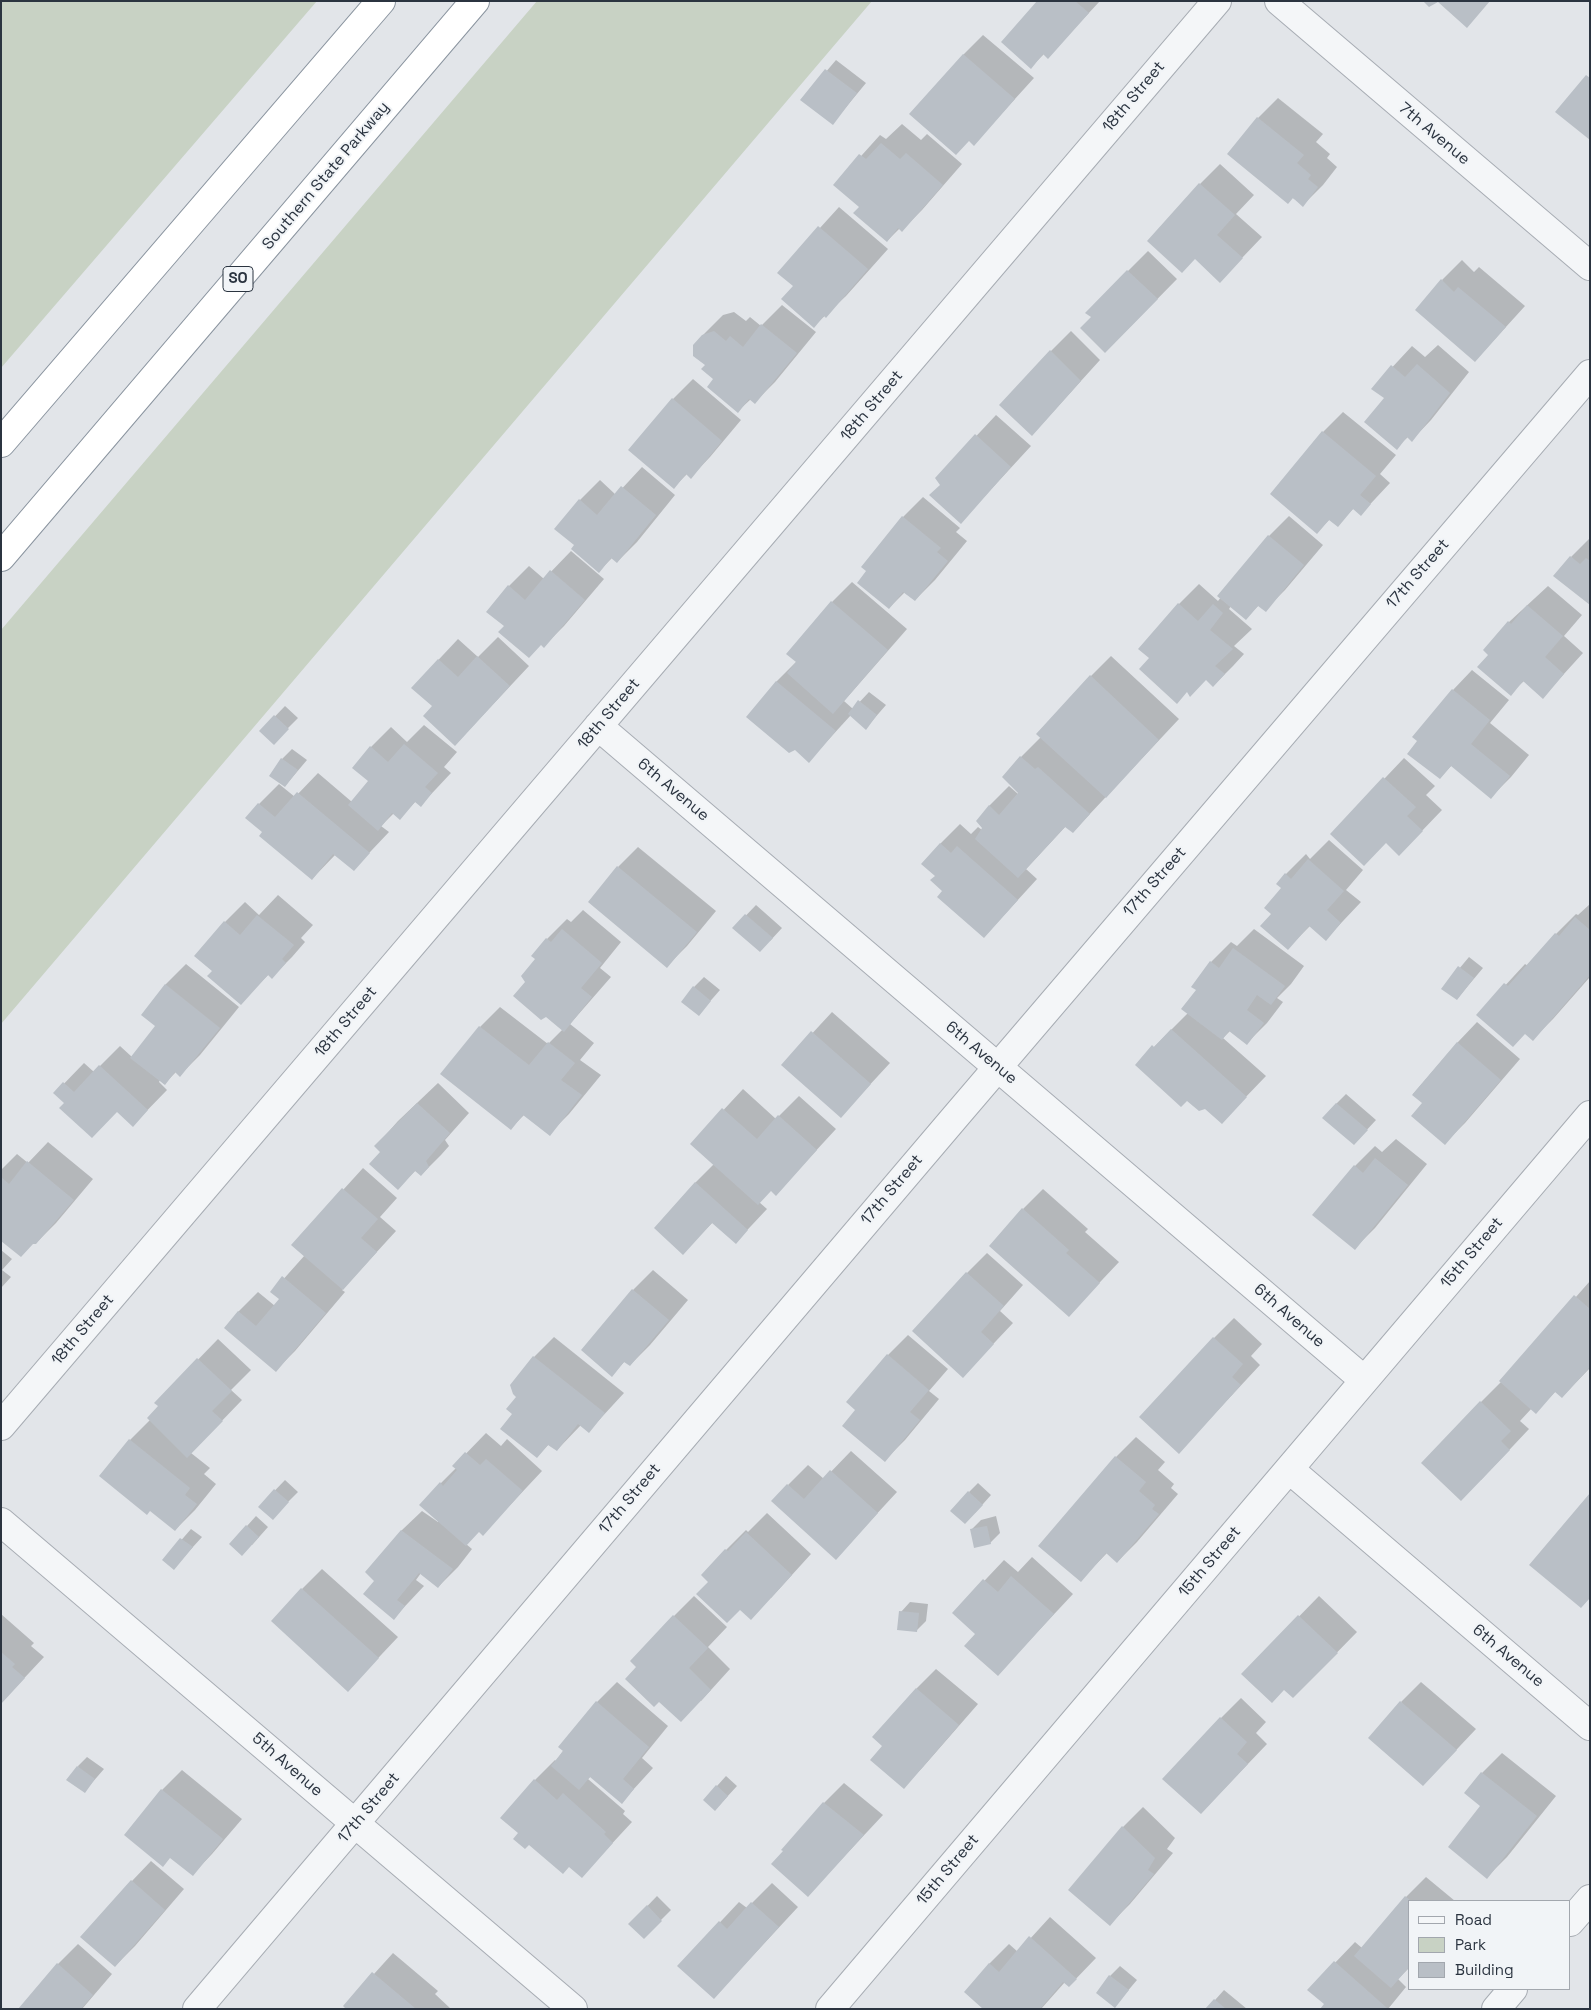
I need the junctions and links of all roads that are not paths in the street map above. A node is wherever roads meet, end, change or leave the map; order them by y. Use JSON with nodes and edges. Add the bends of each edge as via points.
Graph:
{"nodes":[{"id":1,"x":381,"y":1,"type":"edge"},
{"id":2,"x":475,"y":1,"type":"edge"},
{"id":3,"x":1216,"y":1,"type":"edge"},
{"id":4,"x":1279,"y":1,"type":"edge"},
{"id":5,"x":1590,"y":266,"type":"edge"},
{"id":6,"x":1590,"y":374,"type":"edge"},
{"id":7,"x":1,"y":443,"type":"edge"},
{"id":8,"x":1,"y":557,"type":"edge"},
{"id":9,"x":598,"y":726,"type":"junction"},
{"id":10,"x":998,"y":1066,"type":"junction"},
{"id":11,"x":1590,"y":1115,"type":"edge"},
{"id":12,"x":1364,"y":1380,"type":"junction"},
{"id":13,"x":1,"y":1426,"type":"edge"},
{"id":14,"x":1289,"y":1469,"type":"junction"},
{"id":15,"x":1,"y":1522,"type":"edge"},
{"id":16,"x":1590,"y":1726,"type":"edge"},
{"id":17,"x":355,"y":1824,"type":"junction"},
{"id":18,"x":1590,"y":1899,"type":"edge"},
{"id":19,"x":1571,"y":1921,"type":"edge"},
{"id":20,"x":1512,"y":1990,"type":"edge"},
{"id":21,"x":197,"y":2009,"type":"edge"},
{"id":22,"x":573,"y":2009,"type":"edge"},
{"id":23,"x":830,"y":2009,"type":"edge"},
{"id":24,"x":1496,"y":2009,"type":"edge"}],
"edges":[{"from":1,"to":7,"type":"highway"},
{"from":2,"to":8,"type":"highway","name":"Southern State Parkway","number":"SO"},
{"from":3,"to":9,"type":"street","name":"18th Street"},
{"from":4,"to":5,"type":"street","name":"7th Avenue"},
{"from":6,"to":10,"type":"street","name":"17th Street"},
{"from":9,"to":10,"type":"street","name":"6th Avenue"},
{"from":9,"to":13,"type":"street","name":"18th Street"},
{"from":10,"to":12,"type":"street","name":"6th Avenue"},
{"from":10,"to":17,"type":"street","name":"17th Street"},
{"from":11,"to":12,"type":"street","name":"15th Street"},
{"from":12,"to":14,"type":"street","name":"15th Street"},
{"from":14,"to":16,"type":"street","name":"6th Avenue"},
{"from":14,"to":23,"type":"street","name":"15th Street"},
{"from":15,"to":17,"type":"street","name":"5th Avenue"},
{"from":17,"to":21,"type":"street","name":"17th Street"},
{"from":17,"to":22,"type":"street","name":"5th Avenue"},
{"from":18,"to":19,"type":"street"},
{"from":20,"to":24,"type":"street"}]}
